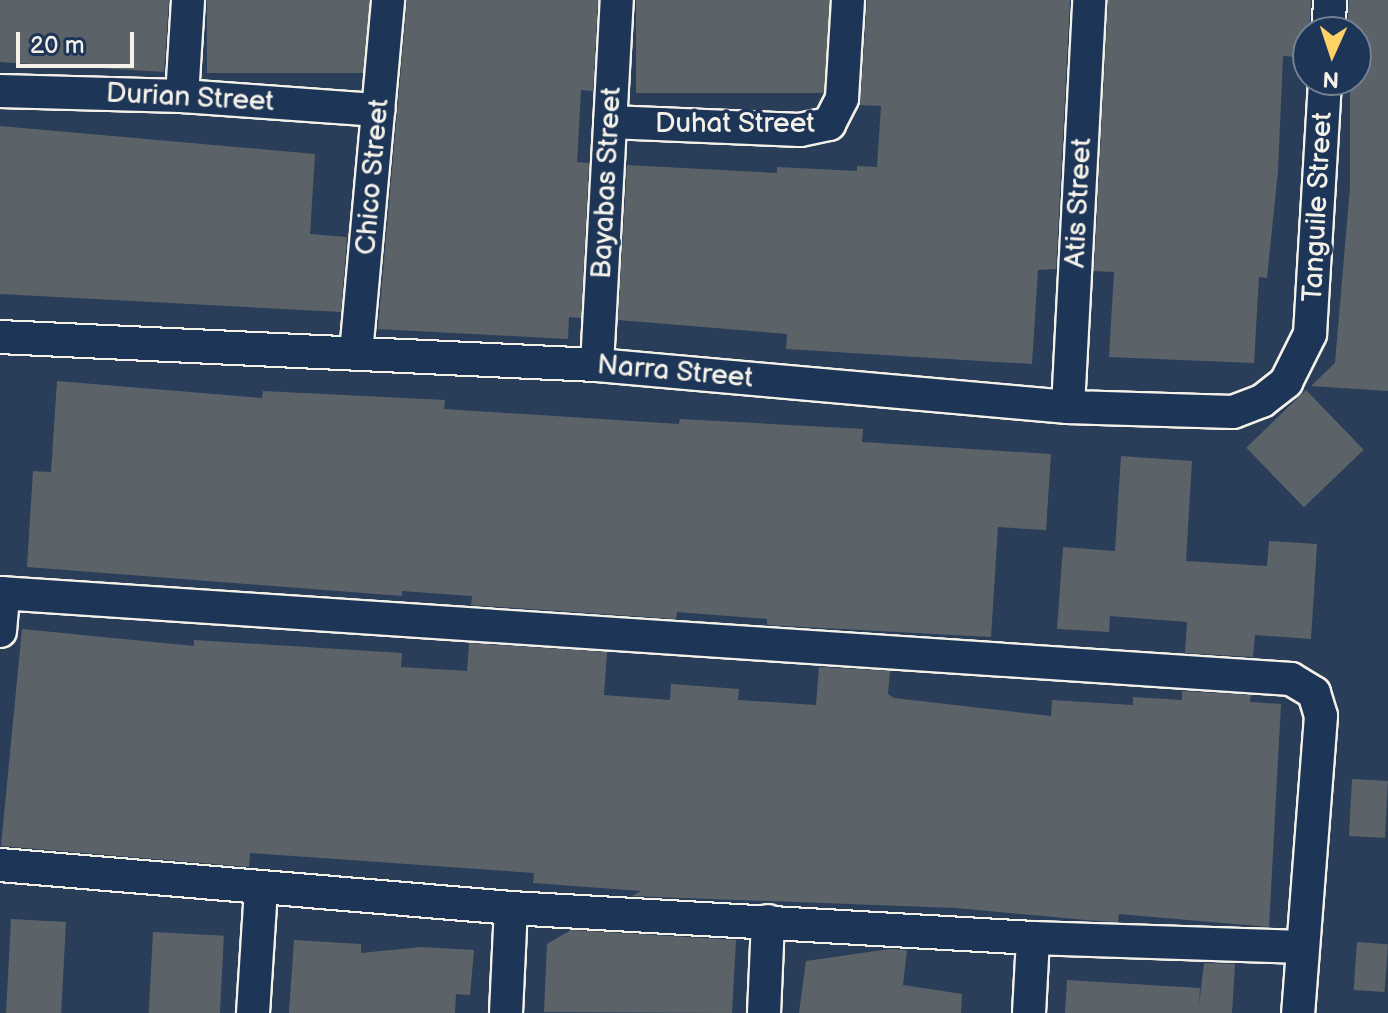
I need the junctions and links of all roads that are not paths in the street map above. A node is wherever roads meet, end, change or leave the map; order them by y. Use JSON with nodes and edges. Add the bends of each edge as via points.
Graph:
{"nodes":[{"id":1,"x":188,"y":0,"type":"edge"},
{"id":2,"x":388,"y":0,"type":"edge"},
{"id":3,"x":617,"y":0,"type":"edge"},
{"id":4,"x":848,"y":0,"type":"edge"},
{"id":5,"x":1089,"y":0,"type":"edge"},
{"id":6,"x":0,"y":91,"type":"edge"},
{"id":7,"x":182,"y":96,"type":"junction"},
{"id":8,"x":1324,"y":96,"type":"edge"},
{"id":9,"x":379,"y":110,"type":"junction"},
{"id":10,"x":610,"y":122,"type":"junction"},
{"id":11,"x":1310,"y":334,"type":"joint"},
{"id":12,"x":0,"y":337,"type":"edge"},
{"id":13,"x":356,"y":353,"type":"junction"},
{"id":14,"x":597,"y":365,"type":"junction"},
{"id":15,"x":1068,"y":407,"type":"junction"},
{"id":16,"x":2,"y":593,"type":"edge"},
{"id":17,"x":0,"y":631,"type":"edge"},
{"id":18,"x":0,"y":865,"type":"edge"},
{"id":19,"x":261,"y":888,"type":"junction"},
{"id":20,"x":511,"y":908,"type":"junction"},
{"id":21,"x":768,"y":921,"type":"junction"},
{"id":22,"x":1033,"y":938,"type":"junction"},
{"id":23,"x":1302,"y":947,"type":"junction"},
{"id":24,"x":253,"y":1013,"type":"edge"},
{"id":25,"x":506,"y":1013,"type":"edge"},
{"id":26,"x":764,"y":1013,"type":"edge"},
{"id":27,"x":1029,"y":1013,"type":"edge"},
{"id":28,"x":1298,"y":1013,"type":"edge"}],
"edges":[{"from":1,"to":7,"type":"street"},
{"from":2,"to":9,"type":"street","name":"Chico Street"},
{"from":3,"to":10,"type":"street","name":"Bayabas Street"},
{"from":4,"to":10,"type":"street","name":"Duhat Street","via":[[842,98],[829,124],[800,130]]},
{"from":5,"to":15,"type":"street","name":"Atis Street"},
{"from":6,"to":7,"type":"street","name":"Durian Street"},
{"from":7,"to":9,"type":"street","name":"Durian Street"},
{"from":8,"to":11,"type":"street","name":"Tanguile Street"},
{"from":9,"to":13,"type":"street","name":"Chico Street"},
{"from":10,"to":14,"type":"street","name":"Bayabas Street"},
{"from":11,"to":15,"type":"street","name":"Narra Street","via":[[1286,382],[1262,401],[1233,412]]},
{"from":12,"to":13,"type":"street","name":"Narra Street"},
{"from":13,"to":14,"type":"street","name":"Narra Street"},
{"from":14,"to":15,"type":"street","name":"Narra Street"},
{"from":16,"to":17,"type":"street"},
{"from":16,"to":23,"type":"street","via":[[1291,679],[1314,693],[1321,716]]},
{"from":18,"to":19,"type":"street"},
{"from":19,"to":20,"type":"street"},
{"from":19,"to":24,"type":"street"},
{"from":20,"to":21,"type":"street"},
{"from":20,"to":25,"type":"street"},
{"from":21,"to":22,"type":"street"},
{"from":21,"to":26,"type":"street"},
{"from":22,"to":23,"type":"street"},
{"from":22,"to":27,"type":"street"},
{"from":23,"to":28,"type":"street"}]}
